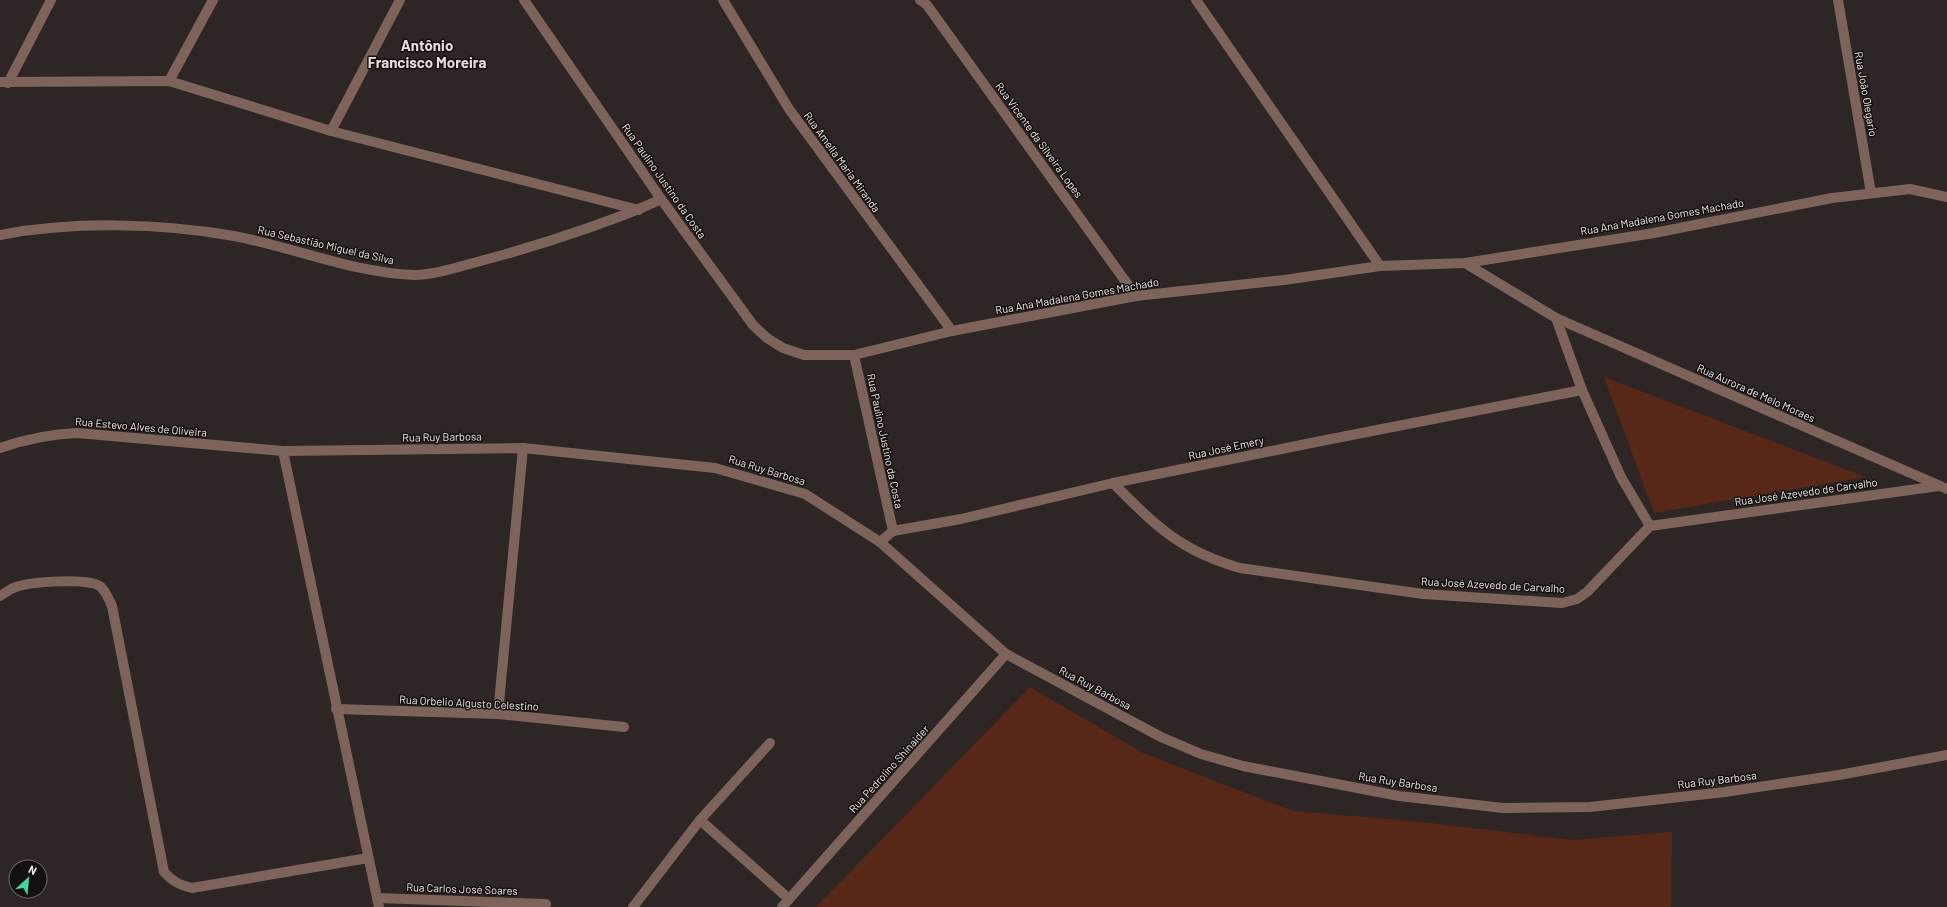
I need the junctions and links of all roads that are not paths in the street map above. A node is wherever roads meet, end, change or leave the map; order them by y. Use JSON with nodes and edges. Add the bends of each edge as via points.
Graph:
{"nodes":[{"id":1,"x":51,"y":0,"type":"edge"},
{"id":2,"x":213,"y":0,"type":"edge"},
{"id":3,"x":400,"y":0,"type":"edge"},
{"id":4,"x":524,"y":0,"type":"edge"},
{"id":5,"x":723,"y":0,"type":"edge"},
{"id":6,"x":920,"y":0,"type":"edge"},
{"id":7,"x":1196,"y":0,"type":"edge"},
{"id":8,"x":1838,"y":0,"type":"edge"},
{"id":9,"x":169,"y":81,"type":"junction"},
{"id":10,"x":4,"y":83,"type":"edge"},
{"id":11,"x":331,"y":131,"type":"junction"},
{"id":12,"x":1871,"y":193,"type":"junction"},
{"id":13,"x":1947,"y":196,"type":"edge"},
{"id":14,"x":661,"y":199,"type":"junction"},
{"id":15,"x":639,"y":210,"type":"junction"},
{"id":16,"x":0,"y":235,"type":"edge"},
{"id":17,"x":1465,"y":263,"type":"junction"},
{"id":18,"x":1380,"y":266,"type":"junction"},
{"id":19,"x":1136,"y":296,"type":"junction"},
{"id":20,"x":1556,"y":318,"type":"junction"},
{"id":21,"x":952,"y":331,"type":"junction"},
{"id":22,"x":804,"y":355,"type":"joint"},
{"id":23,"x":854,"y":355,"type":"junction"},
{"id":24,"x":1582,"y":390,"type":"junction"},
{"id":25,"x":0,"y":448,"type":"edge"},
{"id":26,"x":523,"y":448,"type":"junction"},
{"id":27,"x":283,"y":451,"type":"junction"},
{"id":28,"x":1113,"y":484,"type":"junction"},
{"id":29,"x":1943,"y":487,"type":"edge"},
{"id":30,"x":1650,"y":526,"type":"junction"},
{"id":31,"x":893,"y":532,"type":"junction"},
{"id":32,"x":880,"y":542,"type":"junction"},
{"id":33,"x":0,"y":596,"type":"edge"},
{"id":34,"x":1006,"y":654,"type":"junction"},
{"id":35,"x":336,"y":708,"type":"junction"},
{"id":36,"x":498,"y":714,"type":"junction"},
{"id":37,"x":624,"y":727,"type":"dead end"},
{"id":38,"x":770,"y":743,"type":"dead end"},
{"id":39,"x":1947,"y":755,"type":"edge"},
{"id":40,"x":700,"y":820,"type":"junction"},
{"id":41,"x":368,"y":858,"type":"junction"},
{"id":42,"x":790,"y":899,"type":"junction"},
{"id":43,"x":378,"y":903,"type":"edge"},
{"id":44,"x":546,"y":904,"type":"dead end"},
{"id":45,"x":633,"y":907,"type":"edge"},
{"id":46,"x":782,"y":907,"type":"edge"}],
"edges":[{"from":1,"to":10,"type":"street"},
{"from":2,"to":9,"type":"street"},
{"from":3,"to":11,"type":"street"},
{"from":4,"to":14,"type":"street","name":"Rua Paulino Justino da Costa"},
{"from":5,"to":21,"type":"street","name":"Rua Amelia Maria Miranda","via":[[789,109]]},
{"from":6,"to":19,"type":"street","name":"Rua Vicente da Silveira Lopes","via":[[927,5]]},
{"from":7,"to":18,"type":"street"},
{"from":8,"to":12,"type":"street","name":"Rua João Olegario"},
{"from":9,"to":10,"type":"street"},
{"from":9,"to":11,"type":"street"},
{"from":11,"to":15,"type":"street"},
{"from":12,"to":13,"type":"street","name":"Rua Ana Madalena Gomes Machado","via":[[1910,189]]},
{"from":12,"to":17,"type":"street","name":"Rua Ana Madalena Gomes Machado","via":[[1832,198],[1654,233]]},
{"from":14,"to":15,"type":"street","name":"Rua Sebastião Miguel da Silva"},
{"from":14,"to":22,"type":"street","name":"Rua Paulino Justino da Costa","via":[[753,324],[767,338],[783,348]]},
{"from":15,"to":16,"type":"street","name":"Rua Sebastião Miguel da Silva","via":[[526,249],[416,275],[386,273],[234,236],[153,226],[70,227]]},
{"from":17,"to":18,"type":"street","name":"Rua Ana Madalena Gomes Machado"},
{"from":17,"to":20,"type":"street","name":"Rua Aurora de Melo Moraes"},
{"from":18,"to":19,"type":"street","name":"Rua Ana Madalena Gomes Machado","via":[[1284,280]]},
{"from":19,"to":21,"type":"street","name":"Rua Ana Madalena Gomes Machado"},
{"from":20,"to":24,"type":"street"},
{"from":20,"to":29,"type":"street","name":"Rua Aurora de Melo Moraes"},
{"from":21,"to":23,"type":"street","name":"Rua Ana Madalena Gomes Machado"},
{"from":22,"to":23,"type":"street","name":"Rua Ana Madalena Gomes Machado"},
{"from":23,"to":31,"type":"street","name":"Rua Paulino Justino da Costa"},
{"from":24,"to":28,"type":"street","name":"Rua José Emery"},
{"from":24,"to":30,"type":"street","via":[[1621,477]]},
{"from":25,"to":27,"type":"street","name":"Rua Estevo Alves de Oliveira","via":[[51,434],[77,433]]},
{"from":26,"to":27,"type":"street","name":"Rua Ruy Barbosa"},
{"from":26,"to":32,"type":"street","name":"Rua Ruy Barbosa","via":[[715,468],[805,494]]},
{"from":26,"to":36,"type":"street"},
{"from":27,"to":35,"type":"street"},
{"from":28,"to":30,"type":"street","name":"Rua José Azevedo de Carvalho","via":[[1172,538],[1216,561],[1240,568],[1423,594],[1562,603],[1577,599],[1587,592]]},
{"from":28,"to":31,"type":"street","name":"Rua José Emery"},
{"from":29,"to":30,"type":"street","name":"Rua José Azevedo de Carvalho"},
{"from":31,"to":32,"type":"street","name":"Rua José Emery"},
{"from":32,"to":34,"type":"street","name":"Rua Ruy Barbosa"},
{"from":33,"to":41,"type":"street","via":[[16,587],[39,582],[91,582],[100,586],[107,595],[112,606],[164,872],[172,881],[192,888]]},
{"from":34,"to":39,"type":"street","name":"Rua Ruy Barbosa","via":[[1161,737],[1201,754],[1243,766],[1399,796],[1503,808],[1590,807],[1725,792]]},
{"from":34,"to":42,"type":"street","name":"Rua Pedrolino Shinaider"},
{"from":35,"to":36,"type":"street","name":"Rua Orbelio Algusto Celestino"},
{"from":35,"to":41,"type":"street"},
{"from":36,"to":37,"type":"street","name":"Rua Orbelio Algusto Celestino"},
{"from":38,"to":40,"type":"street"},
{"from":40,"to":42,"type":"street"},
{"from":40,"to":45,"type":"street"},
{"from":41,"to":43,"type":"street"},
{"from":42,"to":46,"type":"street","name":"Rua Pedrolino Shinaider"},
{"from":43,"to":44,"type":"street","name":"Rua Carlos José Soares"}]}
